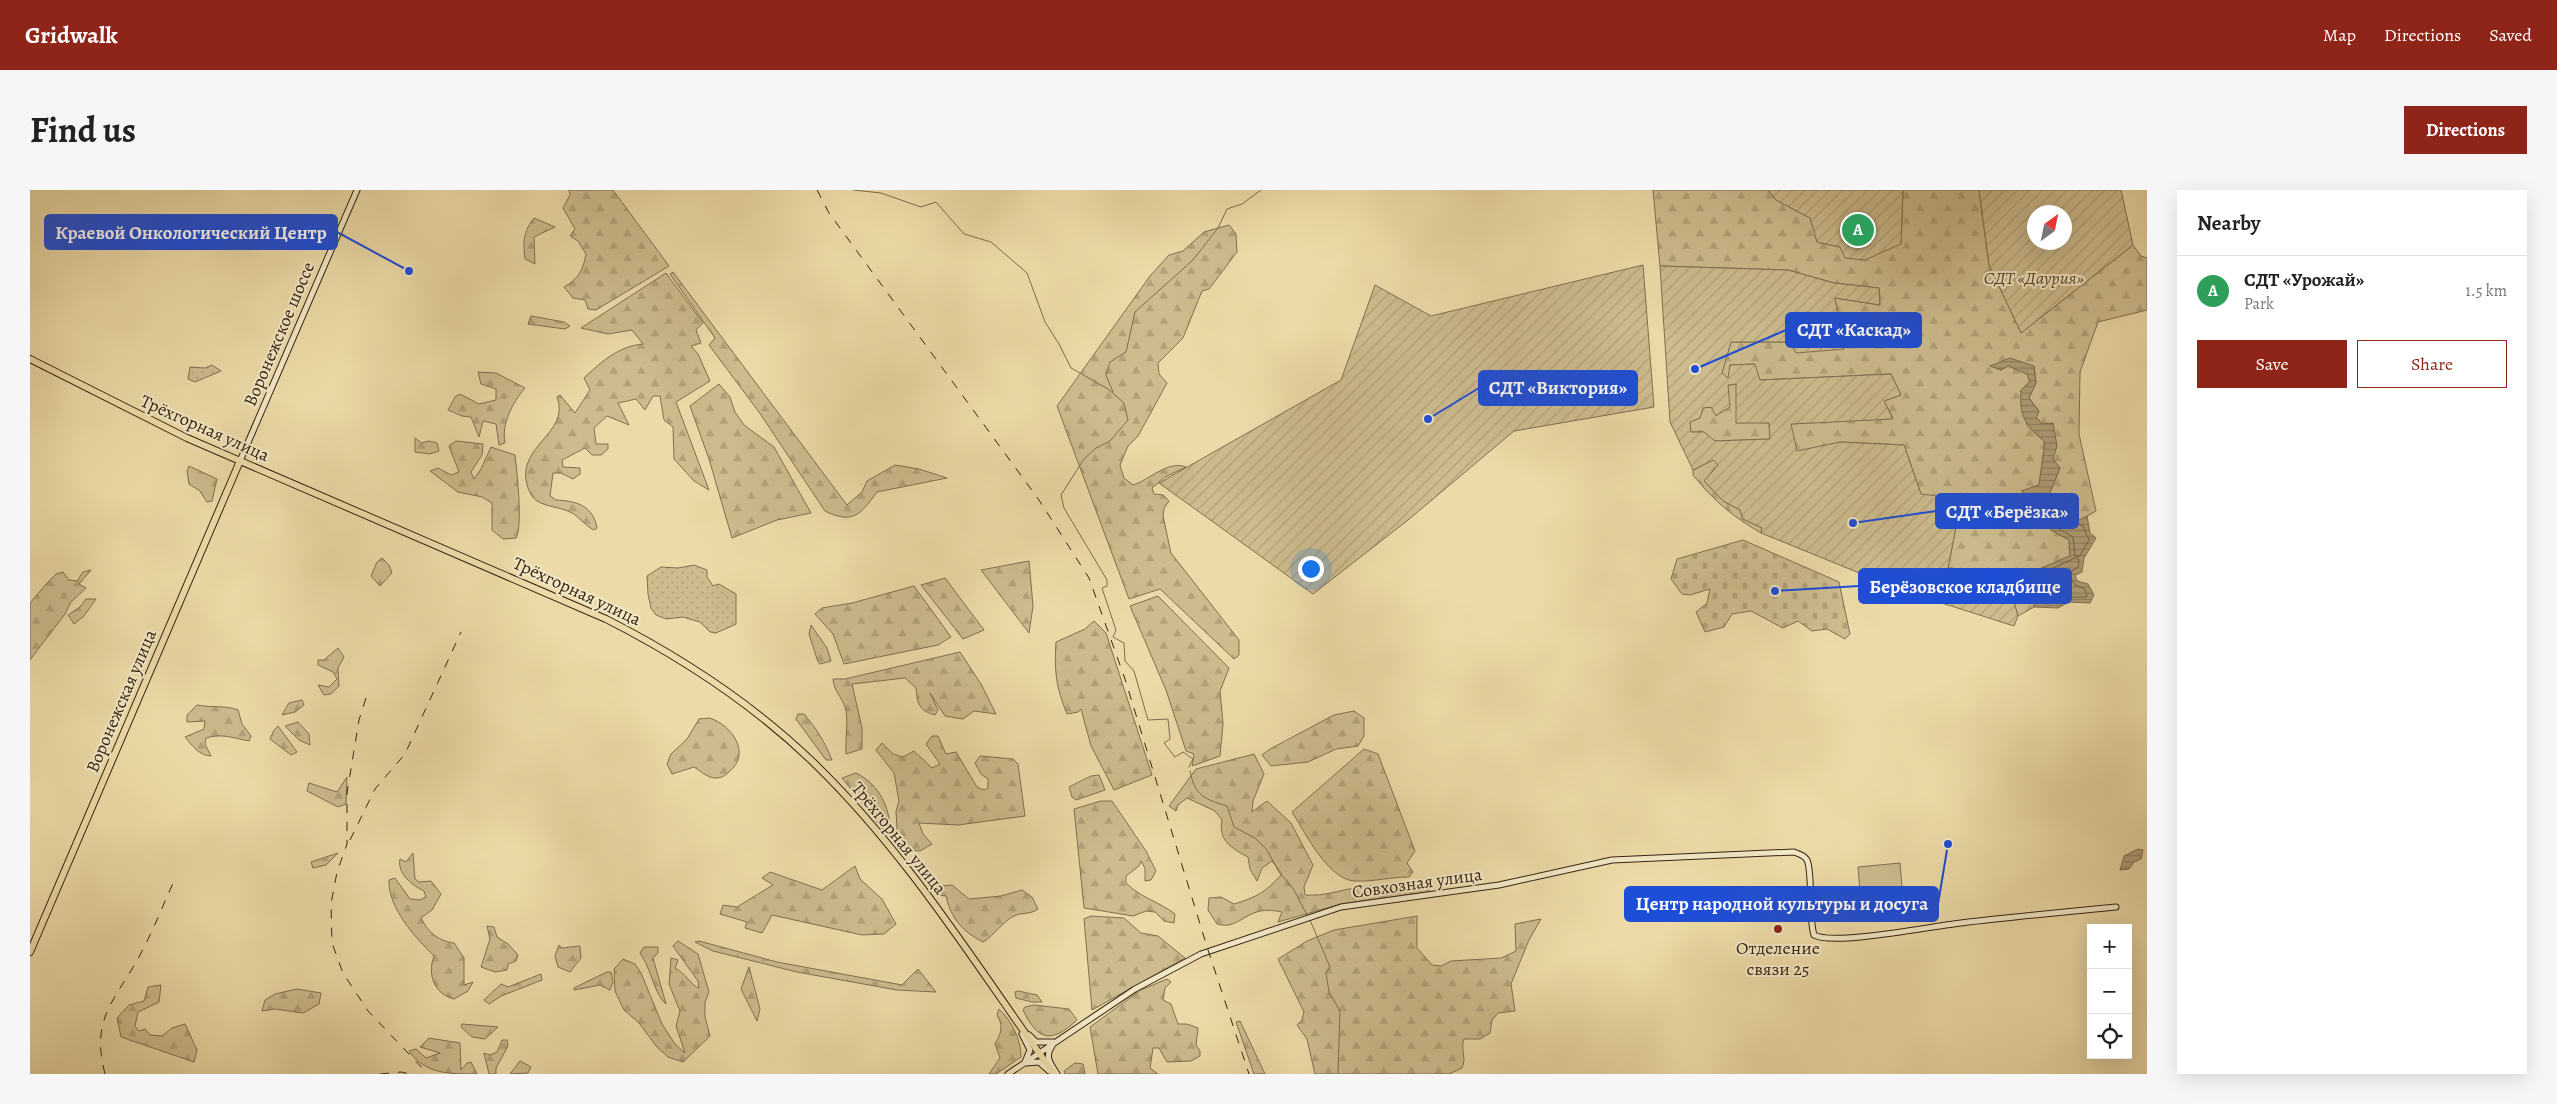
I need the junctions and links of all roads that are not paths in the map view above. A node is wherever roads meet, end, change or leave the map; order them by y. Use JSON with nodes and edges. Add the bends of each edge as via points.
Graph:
{"nodes":[{"id":1,"x":357,"y":190,"type":"edge"},
{"id":2,"x":30,"y":359,"type":"edge"},
{"id":3,"x":240,"y":461,"type":"junction"},
{"id":4,"x":2116,"y":908,"type":"dead end"},
{"id":5,"x":32,"y":946,"type":"edge"},
{"id":6,"x":30,"y":952,"type":"edge"},
{"id":7,"x":1002,"y":1001,"type":"junction"},
{"id":8,"x":1058,"y":1041,"type":"junction"},
{"id":9,"x":1039,"y":1053,"type":"junction"},
{"id":10,"x":1023,"y":1064,"type":"junction"},
{"id":11,"x":1008,"y":1074,"type":"edge"},
{"id":12,"x":1054,"y":1074,"type":"edge"}],
"edges":[{"from":1,"to":3,"type":"main road","name":"Воронежское шоссе"},
{"from":2,"to":3,"type":"highway","name":"Трёхгорная улица","via":[[135,413]]},
{"from":3,"to":5,"type":"highway","name":"Воронежская улица"},
{"from":3,"to":7,"type":"highway","name":"Трёхгорная улица","via":[[606,619],[674,656],[736,699],[813,762],[871,823],[914,877]]},
{"from":4,"to":8,"type":"main road","name":"Совхозная улица","via":[[1856,937],[1819,938],[1814,935],[1811,925],[1806,859],[1794,852],[1635,858],[1499,885],[1341,907],[1208,950],[1135,988]]},
{"from":5,"to":6,"type":"highway","name":"Воронежская улица"},
{"from":7,"to":8,"type":"main road","via":[[1032,1039],[1046,1044]]},
{"from":7,"to":9,"type":"highway","name":"Трёхгорная улица"},
{"from":7,"to":10,"type":"main road","via":[[1028,1043],[1029,1055]]},
{"from":8,"to":9,"type":"main road","name":"Совхозная улица"},
{"from":8,"to":12,"type":"main road","via":[[1048,1053]]},
{"from":9,"to":10,"type":"main road","name":"Совхозная улица"},
{"from":9,"to":12,"type":"highway","name":"Трёхгорная улица"},
{"from":10,"to":11,"type":"main road"},
{"from":10,"to":12,"type":"main road","via":[[1039,1062]]}]}
